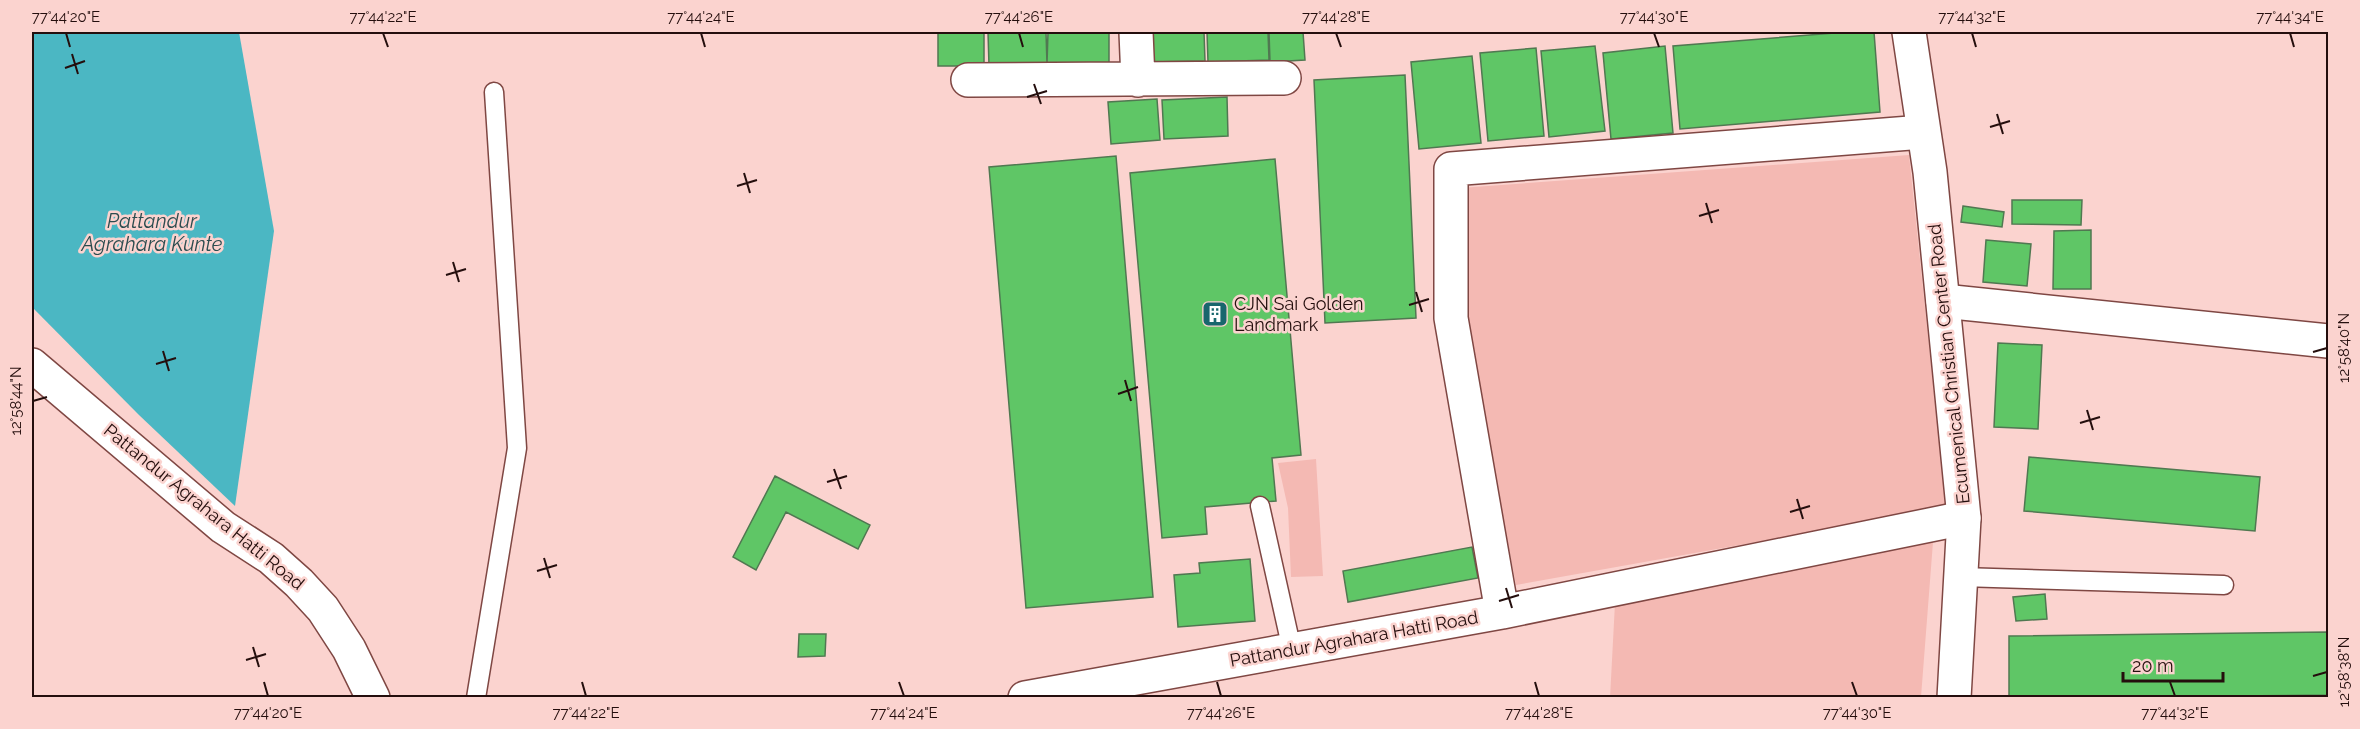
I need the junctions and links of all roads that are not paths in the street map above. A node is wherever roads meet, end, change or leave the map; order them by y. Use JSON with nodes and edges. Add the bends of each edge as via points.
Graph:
{"nodes":[{"id":1,"x":1136,"y":32,"type":"edge"},
{"id":2,"x":1909,"y":32,"type":"edge"},
{"id":3,"x":1284,"y":78,"type":"dead end"},
{"id":4,"x":968,"y":80,"type":"dead end"},
{"id":5,"x":1138,"y":80,"type":"junction"},
{"id":6,"x":494,"y":92,"type":"dead end"},
{"id":7,"x":1923,"y":132,"type":"junction"},
{"id":8,"x":1943,"y":301,"type":"junction"},
{"id":9,"x":2328,"y":341,"type":"edge"},
{"id":10,"x":32,"y":366,"type":"edge"},
{"id":11,"x":1260,"y":506,"type":"dead end"},
{"id":12,"x":1965,"y":518,"type":"junction"},
{"id":13,"x":1961,"y":577,"type":"junction"},
{"id":14,"x":2224,"y":585,"type":"dead end"},
{"id":15,"x":1502,"y":612,"type":"junction"},
{"id":16,"x":1292,"y":650,"type":"junction"},
{"id":17,"x":372,"y":698,"type":"edge"},
{"id":18,"x":476,"y":698,"type":"edge"},
{"id":19,"x":1025,"y":698,"type":"edge"},
{"id":20,"x":1954,"y":698,"type":"edge"}],
"edges":[{"from":1,"to":5,"type":"street"},
{"from":2,"to":7,"type":"street","name":"Ecumenical Christian Center Road"},
{"from":3,"to":5,"type":"street"},
{"from":4,"to":5,"type":"street"},
{"from":6,"to":18,"type":"lane","via":[[518,448]]},
{"from":7,"to":8,"type":"street","name":"Ecumenical Christian Center Road"},
{"from":7,"to":15,"type":"street","via":[[1451,169],[1451,318]]},
{"from":8,"to":9,"type":"street"},
{"from":8,"to":12,"type":"street","name":"Ecumenical Christian Center Road"},
{"from":10,"to":17,"type":"street","name":"Pattandur Agrahara Hatti Road","via":[[224,527],[271,558],[299,583],[323,609],[344,641]]},
{"from":11,"to":16,"type":"lane"},
{"from":12,"to":13,"type":"street","name":"Ecumenical Christian Center Road"},
{"from":12,"to":15,"type":"street","name":"Pattandur Agrahara Hatti Road"},
{"from":13,"to":14,"type":"lane"},
{"from":13,"to":20,"type":"street","name":"Ecumenical Christian Center Road"},
{"from":15,"to":16,"type":"street","name":"Pattandur Agrahara Hatti Road"},
{"from":16,"to":19,"type":"street","name":"Pattandur Agrahara Hatti Road"}]}
